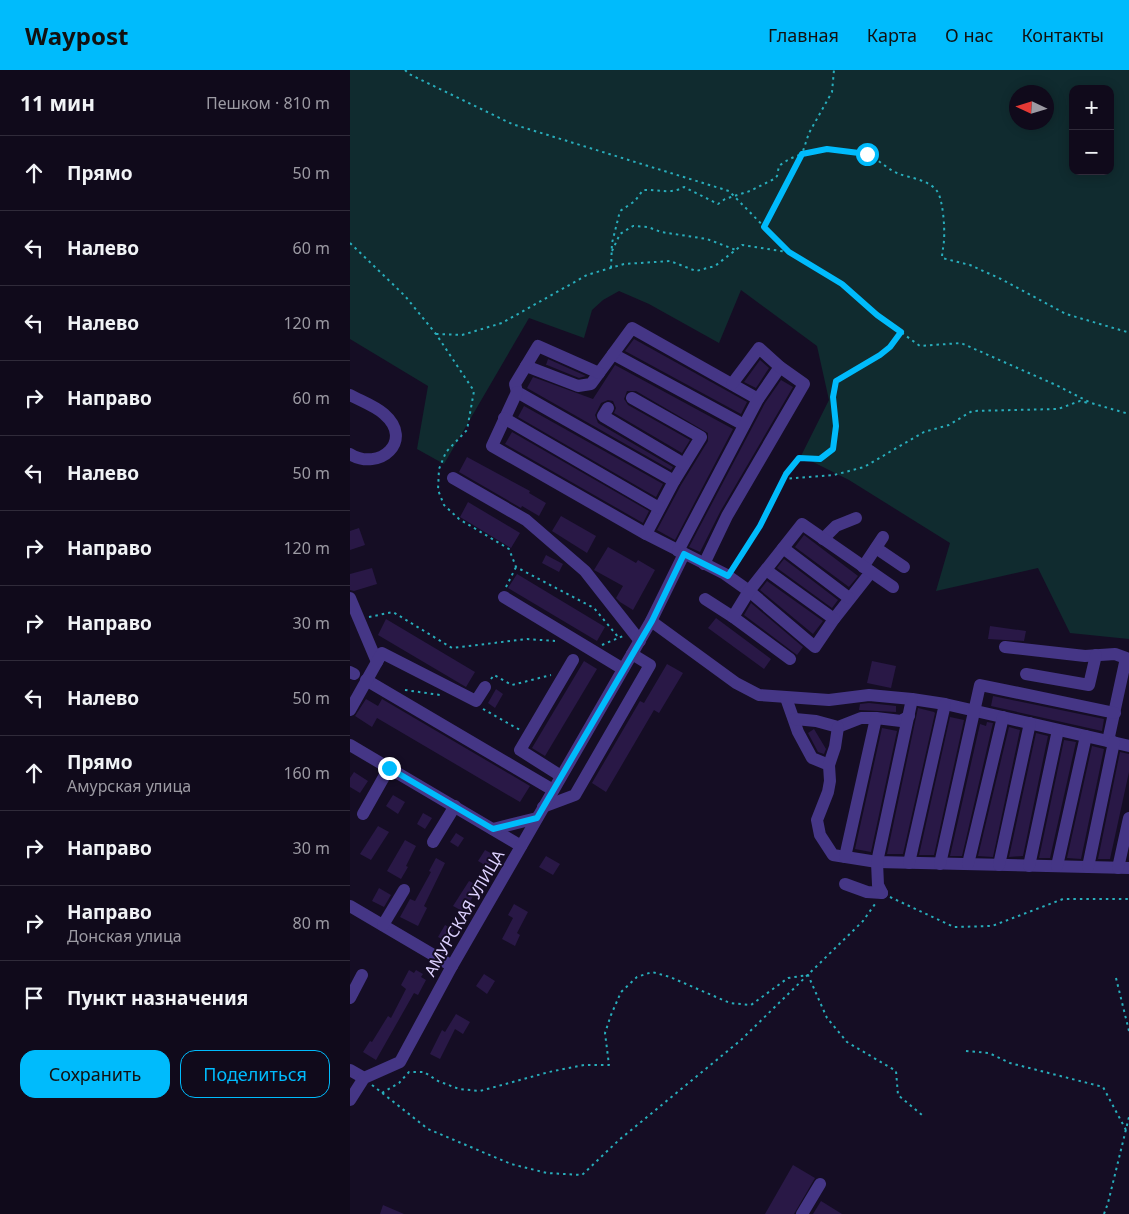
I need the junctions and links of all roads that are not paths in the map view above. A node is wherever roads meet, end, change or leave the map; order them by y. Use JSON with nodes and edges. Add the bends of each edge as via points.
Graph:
{"nodes":[{"id":1,"x":613,"y":354,"type":"junction"},
{"id":2,"x":526,"y":366,"type":"junction"},
{"id":3,"x":780,"y":367,"type":"junction"},
{"id":4,"x":600,"y":373,"type":"junction"},
{"id":5,"x":732,"y":384,"type":"junction"},
{"id":6,"x":517,"y":392,"type":"junction"},
{"id":7,"x":350,"y":395,"type":"edge"},
{"id":8,"x":632,"y":398,"type":"dead end"},
{"id":9,"x":758,"y":399,"type":"junction"},
{"id":10,"x":608,"y":408,"type":"dead end"},
{"id":11,"x":504,"y":418,"type":"junction"},
{"id":12,"x":744,"y":425,"type":"junction"},
{"id":13,"x":354,"y":456,"type":"edge"},
{"id":14,"x":684,"y":464,"type":"junction"},
{"id":15,"x":453,"y":478,"type":"dead end"},
{"id":16,"x":674,"y":481,"type":"junction"},
{"id":17,"x":659,"y":508,"type":"junction"},
{"id":18,"x":856,"y":518,"type":"dead end"},
{"id":19,"x":646,"y":534,"type":"junction"},
{"id":20,"x":883,"y":536,"type":"dead end"},
{"id":21,"x":823,"y":539,"type":"junction"},
{"id":22,"x":783,"y":548,"type":"junction"},
{"id":23,"x":876,"y":548,"type":"junction"},
{"id":24,"x":681,"y":552,"type":"junction"},
{"id":25,"x":704,"y":564,"type":"junction"},
{"id":26,"x":904,"y":567,"type":"dead end"},
{"id":27,"x":867,"y":569,"type":"junction"},
{"id":28,"x":766,"y":570,"type":"junction"},
{"id":29,"x":893,"y":587,"type":"dead end"},
{"id":30,"x":749,"y":591,"type":"junction"},
{"id":31,"x":504,"y":597,"type":"road end"},
{"id":32,"x":350,"y":598,"type":"edge"},
{"id":33,"x":849,"y":598,"type":"junction"},
{"id":34,"x":705,"y":600,"type":"dead end"},
{"id":35,"x":733,"y":617,"type":"junction"},
{"id":36,"x":834,"y":619,"type":"junction"},
{"id":37,"x":652,"y":621,"type":"junction"},
{"id":38,"x":636,"y":636,"type":"junction"},
{"id":39,"x":1005,"y":647,"type":"dead end"},
{"id":40,"x":632,"y":654,"type":"junction"},
{"id":41,"x":1096,"y":655,"type":"junction"},
{"id":42,"x":790,"y":659,"type":"dead end"},
{"id":43,"x":573,"y":660,"type":"dead end"},
{"id":44,"x":377,"y":662,"type":"junction"},
{"id":45,"x":623,"y":669,"type":"junction"},
{"id":46,"x":1026,"y":674,"type":"dead end"},
{"id":47,"x":366,"y":680,"type":"junction"},
{"id":48,"x":485,"y":687,"type":"road end"},
{"id":49,"x":786,"y":698,"type":"junction"},
{"id":50,"x":912,"y":700,"type":"junction"},
{"id":51,"x":945,"y":704,"type":"junction"},
{"id":52,"x":350,"y":710,"type":"edge"},
{"id":53,"x":974,"y":711,"type":"junction"},
{"id":54,"x":1115,"y":713,"type":"junction"},
{"id":55,"x":908,"y":716,"type":"junction"},
{"id":56,"x":1002,"y":717,"type":"junction"},
{"id":57,"x":876,"y":718,"type":"junction"},
{"id":58,"x":795,"y":719,"type":"junction"},
{"id":59,"x":1030,"y":723,"type":"junction"},
{"id":60,"x":838,"y":727,"type":"junction"},
{"id":61,"x":1058,"y":730,"type":"junction"},
{"id":62,"x":1086,"y":736,"type":"junction"},
{"id":63,"x":1111,"y":742,"type":"junction"},
{"id":64,"x":350,"y":745,"type":"edge"},
{"id":65,"x":1129,"y":746,"type":"edge"},
{"id":66,"x":829,"y":765,"type":"junction"},
{"id":67,"x":389,"y":768,"type":"junction"},
{"id":68,"x":561,"y":776,"type":"junction"},
{"id":69,"x":553,"y":790,"type":"junction"},
{"id":70,"x":455,"y":806,"type":"junction"},
{"id":71,"x":540,"y":813,"type":"junction"},
{"id":72,"x":363,"y":814,"type":"dead end"},
{"id":73,"x":1129,"y":818,"type":"edge"},
{"id":74,"x":493,"y":829,"type":"junction"},
{"id":75,"x":433,"y":842,"type":"dead end"},
{"id":76,"x":521,"y":846,"type":"junction"},
{"id":77,"x":846,"y":857,"type":"junction"},
{"id":78,"x":877,"y":862,"type":"junction"},
{"id":79,"x":909,"y":863,"type":"junction"},
{"id":80,"x":940,"y":864,"type":"junction"},
{"id":81,"x":968,"y":864,"type":"junction"},
{"id":82,"x":999,"y":865,"type":"junction"},
{"id":83,"x":1029,"y":866,"type":"junction"},
{"id":84,"x":1057,"y":866,"type":"junction"},
{"id":85,"x":1088,"y":867,"type":"junction"},
{"id":86,"x":1124,"y":868,"type":"edge"},
{"id":87,"x":845,"y":884,"type":"dead end"},
{"id":88,"x":404,"y":890,"type":"dead end"},
{"id":89,"x":350,"y":906,"type":"edge"},
{"id":90,"x":383,"y":925,"type":"junction"},
{"id":91,"x":452,"y":966,"type":"junction"},
{"id":92,"x":362,"y":975,"type":"dead end"},
{"id":93,"x":350,"y":997,"type":"edge"},
{"id":94,"x":350,"y":1070,"type":"edge"},
{"id":95,"x":364,"y":1078,"type":"junction"},
{"id":96,"x":350,"y":1100,"type":"edge"},
{"id":97,"x":820,"y":1184,"type":"dead end"},
{"id":98,"x":802,"y":1214,"type":"edge"}],
"edges":[{"from":1,"to":4,"type":"street"},
{"from":1,"to":5,"type":"street","via":[[632,328]]},
{"from":1,"to":12,"type":"street"},
{"from":2,"to":4,"type":"street","via":[[578,386],[591,384]]},
{"from":2,"to":4,"type":"street","via":[[538,346]]},
{"from":2,"to":6,"type":"street","via":[[514,384]]},
{"from":3,"to":5,"type":"street","via":[[759,348]]},
{"from":3,"to":9,"type":"street","name":"АМУРСКАЯ УЛИЦА"},
{"from":3,"to":25,"type":"street","via":[[804,384],[727,516]]},
{"from":5,"to":9,"type":"street"},
{"from":6,"to":11,"type":"street"},
{"from":6,"to":16,"type":"street"},
{"from":7,"to":13,"type":"street","via":[[384,414],[394,427],[396,436],[395,446],[387,455],[376,459]]},
{"from":8,"to":14,"type":"street","via":[[702,437]]},
{"from":9,"to":12,"type":"street","name":"АМУРСКАЯ УЛИЦА"},
{"from":10,"to":14,"type":"street","via":[[603,416]]},
{"from":11,"to":17,"type":"street"},
{"from":11,"to":19,"type":"street","via":[[492,446]]},
{"from":12,"to":24,"type":"street","name":"АМУРСКАЯ УЛИЦА"},
{"from":14,"to":16,"type":"street"},
{"from":15,"to":38,"type":"street","via":[[526,520],[585,571]]},
{"from":16,"to":17,"type":"street"},
{"from":17,"to":19,"type":"street"},
{"from":18,"to":21,"type":"street","via":[[836,526]]},
{"from":19,"to":24,"type":"street"},
{"from":20,"to":23,"type":"street"},
{"from":21,"to":22,"type":"street","via":[[802,524]]},
{"from":21,"to":27,"type":"street"},
{"from":22,"to":28,"type":"street"},
{"from":22,"to":33,"type":"street"},
{"from":23,"to":26,"type":"street"},
{"from":23,"to":27,"type":"street"},
{"from":24,"to":25,"type":"street"},
{"from":24,"to":37,"type":"street","name":"АМУРСКАЯ УЛИЦА"},
{"from":25,"to":30,"type":"street"},
{"from":27,"to":29,"type":"street"},
{"from":27,"to":33,"type":"street"},
{"from":28,"to":30,"type":"street"},
{"from":28,"to":36,"type":"street"},
{"from":30,"to":35,"type":"street"},
{"from":30,"to":36,"type":"street","via":[[815,647]]},
{"from":31,"to":45,"type":"street"},
{"from":32,"to":44,"type":"street"},
{"from":33,"to":36,"type":"street"},
{"from":34,"to":35,"type":"street"},
{"from":35,"to":42,"type":"street"},
{"from":37,"to":38,"type":"street","name":"АМУРСКАЯ УЛИЦА"},
{"from":37,"to":49,"type":"street","via":[[736,683],[759,695]]},
{"from":38,"to":40,"type":"street","name":"АМУРСКАЯ УЛИЦА"},
{"from":39,"to":41,"type":"street"},
{"from":40,"to":45,"type":"street","name":"АМУРСКАЯ УЛИЦА"},
{"from":40,"to":71,"type":"street","via":[[650,665],[575,795]]},
{"from":41,"to":46,"type":"street","via":[[1090,685]]},
{"from":41,"to":54,"type":"street","via":[[1114,654],[1126,658]]},
{"from":43,"to":68,"type":"street","via":[[520,750]]},
{"from":44,"to":47,"type":"street"},
{"from":44,"to":48,"type":"street","via":[[382,653],[476,701]]},
{"from":45,"to":68,"type":"street","name":"АМУРСКАЯ УЛИЦА"},
{"from":47,"to":52,"type":"street"},
{"from":47,"to":69,"type":"street"},
{"from":49,"to":50,"type":"street","via":[[829,700],[869,695]]},
{"from":49,"to":58,"type":"street"},
{"from":50,"to":51,"type":"street"},
{"from":50,"to":55,"type":"street"},
{"from":51,"to":53,"type":"street"},
{"from":51,"to":79,"type":"street"},
{"from":53,"to":54,"type":"street","via":[[980,685]]},
{"from":53,"to":56,"type":"street"},
{"from":53,"to":80,"type":"street"},
{"from":54,"to":63,"type":"street"},
{"from":55,"to":57,"type":"street","via":[[901,721]]},
{"from":55,"to":78,"type":"street"},
{"from":56,"to":59,"type":"street"},
{"from":56,"to":81,"type":"street"},
{"from":57,"to":60,"type":"street","via":[[862,718]]},
{"from":57,"to":77,"type":"street"},
{"from":58,"to":60,"type":"street"},
{"from":58,"to":66,"type":"street","via":[[812,758]]},
{"from":59,"to":61,"type":"street"},
{"from":59,"to":82,"type":"street"},
{"from":60,"to":66,"type":"street"},
{"from":61,"to":62,"type":"street"},
{"from":61,"to":83,"type":"street"},
{"from":62,"to":63,"type":"street"},
{"from":62,"to":84,"type":"street"},
{"from":63,"to":65,"type":"street"},
{"from":63,"to":85,"type":"street"},
{"from":64,"to":67,"type":"street"},
{"from":66,"to":77,"type":"street","via":[[828,792],[817,820],[820,835],[832,855]]},
{"from":67,"to":70,"type":"street"},
{"from":67,"to":72,"type":"street"},
{"from":68,"to":69,"type":"street","name":"АМУРСКАЯ УЛИЦА"},
{"from":69,"to":71,"type":"street","name":"АМУРСКАЯ УЛИЦА"},
{"from":70,"to":74,"type":"street"},
{"from":70,"to":75,"type":"street"},
{"from":71,"to":74,"type":"street"},
{"from":71,"to":76,"type":"street","name":"АМУРСКАЯ УЛИЦА"},
{"from":73,"to":86,"type":"street"},
{"from":74,"to":76,"type":"street"},
{"from":76,"to":91,"type":"street","name":"АМУРСКАЯ УЛИЦА"},
{"from":77,"to":78,"type":"street"},
{"from":78,"to":79,"type":"street"},
{"from":78,"to":87,"type":"street","via":[[878,885],[882,893],[867,892]]},
{"from":79,"to":80,"type":"street"},
{"from":80,"to":81,"type":"street"},
{"from":81,"to":82,"type":"street"},
{"from":82,"to":83,"type":"street"},
{"from":83,"to":84,"type":"street"},
{"from":84,"to":85,"type":"street"},
{"from":85,"to":86,"type":"street"},
{"from":88,"to":90,"type":"street"},
{"from":89,"to":90,"type":"street"},
{"from":90,"to":91,"type":"street"},
{"from":91,"to":95,"type":"street","name":"АМУРСКАЯ УЛИЦА","via":[[400,1062]]},
{"from":92,"to":93,"type":"street"},
{"from":94,"to":95,"type":"street"},
{"from":95,"to":96,"type":"street"},
{"from":97,"to":98,"type":"street"}]}
